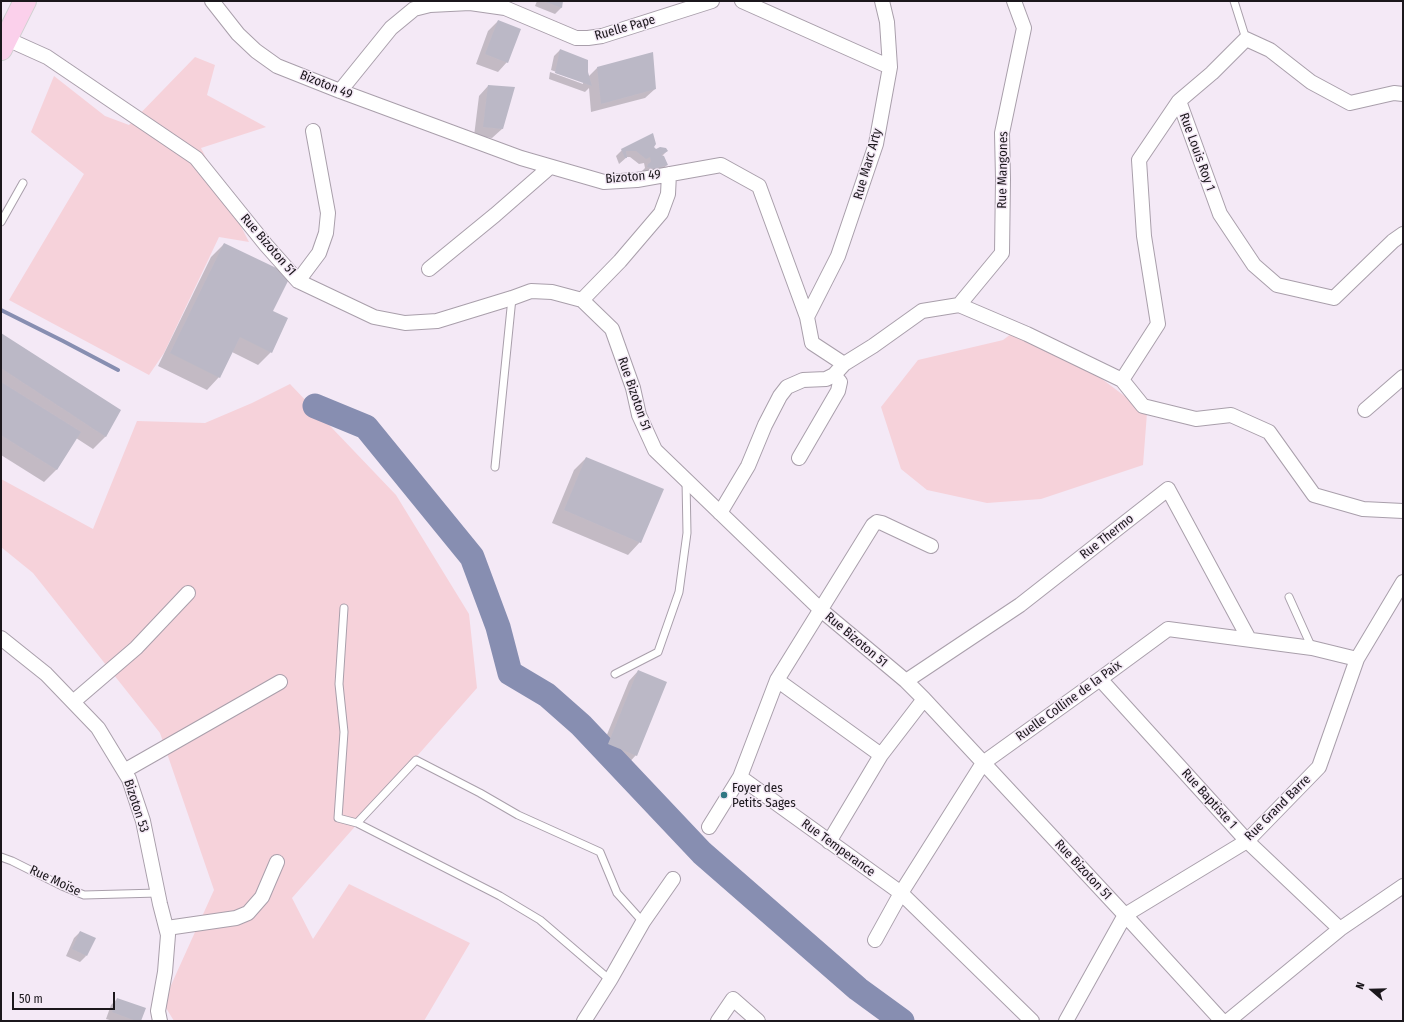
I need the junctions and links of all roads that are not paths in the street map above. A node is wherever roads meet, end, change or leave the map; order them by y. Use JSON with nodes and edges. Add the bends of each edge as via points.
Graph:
{"nodes":[{"id":1,"x":25,"y":1,"type":"edge"},
{"id":2,"x":212,"y":1,"type":"edge"},
{"id":3,"x":712,"y":1,"type":"edge"},
{"id":4,"x":742,"y":1,"type":"edge"},
{"id":5,"x":882,"y":1,"type":"edge"},
{"id":6,"x":1014,"y":1,"type":"edge"},
{"id":7,"x":1234,"y":1,"type":"edge"},
{"id":8,"x":1246,"y":39,"type":"junction"},
{"id":9,"x":4,"y":44,"type":"edge"},
{"id":10,"x":890,"y":67,"type":"junction"},
{"id":11,"x":340,"y":91,"type":"junction"},
{"id":12,"x":1403,"y":94,"type":"edge"},
{"id":13,"x":1178,"y":101,"type":"junction"},
{"id":14,"x":313,"y":131,"type":"dead end"},
{"id":15,"x":550,"y":166,"type":"junction"},
{"id":16,"x":669,"y":174,"type":"junction"},
{"id":17,"x":23,"y":184,"type":"dead end"},
{"id":18,"x":1,"y":222,"type":"edge"},
{"id":19,"x":1403,"y":234,"type":"edge"},
{"id":20,"x":429,"y":268,"type":"dead end"},
{"id":21,"x":298,"y":281,"type":"junction"},
{"id":22,"x":512,"y":298,"type":"junction"},
{"id":23,"x":582,"y":300,"type":"junction"},
{"id":24,"x":959,"y":305,"type":"junction"},
{"id":25,"x":807,"y":318,"type":"junction"},
{"id":26,"x":844,"y":364,"type":"junction"},
{"id":27,"x":834,"y":375,"type":"junction"},
{"id":28,"x":1403,"y":377,"type":"edge"},
{"id":29,"x":1122,"y":380,"type":"junction"},
{"id":30,"x":1365,"y":410,"type":"dead end"},
{"id":31,"x":799,"y":458,"type":"dead end"},
{"id":32,"x":495,"y":467,"type":"dead end"},
{"id":33,"x":686,"y":480,"type":"junction"},
{"id":34,"x":1403,"y":511,"type":"edge"},
{"id":35,"x":720,"y":513,"type":"junction"},
{"id":36,"x":931,"y":546,"type":"dead end"},
{"id":37,"x":1403,"y":582,"type":"edge"},
{"id":38,"x":188,"y":593,"type":"dead end"},
{"id":39,"x":1289,"y":597,"type":"dead end"},
{"id":40,"x":344,"y":608,"type":"dead end"},
{"id":41,"x":821,"y":610,"type":"junction"},
{"id":42,"x":1,"y":638,"type":"edge"},
{"id":43,"x":1249,"y":639,"type":"junction"},
{"id":44,"x":1312,"y":648,"type":"junction"},
{"id":45,"x":1357,"y":659,"type":"junction"},
{"id":46,"x":615,"y":674,"type":"dead end"},
{"id":47,"x":1100,"y":679,"type":"junction"},
{"id":48,"x":777,"y":680,"type":"junction"},
{"id":49,"x":906,"y":681,"type":"junction"},
{"id":50,"x":280,"y":682,"type":"dead end"},
{"id":51,"x":924,"y":699,"type":"junction"},
{"id":52,"x":73,"y":702,"type":"junction"},
{"id":53,"x":881,"y":755,"type":"junction"},
{"id":54,"x":983,"y":763,"type":"junction"},
{"id":55,"x":124,"y":771,"type":"junction"},
{"id":56,"x":740,"y":777,"type":"junction"},
{"id":57,"x":357,"y":823,"type":"junction"},
{"id":58,"x":709,"y":827,"type":"dead end"},
{"id":59,"x":1247,"y":841,"type":"junction"},
{"id":60,"x":829,"y":842,"type":"junction"},
{"id":61,"x":1,"y":857,"type":"edge"},
{"id":62,"x":277,"y":862,"type":"dead end"},
{"id":63,"x":673,"y":879,"type":"dead end"},
{"id":64,"x":1403,"y":886,"type":"edge"},
{"id":65,"x":158,"y":893,"type":"junction"},
{"id":66,"x":901,"y":893,"type":"junction"},
{"id":67,"x":1125,"y":915,"type":"junction"},
{"id":68,"x":643,"y":922,"type":"junction"},
{"id":69,"x":167,"y":928,"type":"junction"},
{"id":70,"x":1340,"y":930,"type":"junction"},
{"id":71,"x":875,"y":940,"type":"dead end"},
{"id":72,"x":610,"y":980,"type":"junction"},
{"id":73,"x":160,"y":1021,"type":"edge"},
{"id":74,"x":584,"y":1021,"type":"edge"},
{"id":75,"x":718,"y":1021,"type":"edge"},
{"id":76,"x":758,"y":1021,"type":"edge"},
{"id":77,"x":1032,"y":1021,"type":"edge"},
{"id":78,"x":1066,"y":1021,"type":"edge"},
{"id":79,"x":1222,"y":1021,"type":"edge"},
{"id":80,"x":1228,"y":1021,"type":"edge"}],
"edges":[{"from":1,"to":9,"type":"main road"},
{"from":2,"to":11,"type":"street","name":"Bizoton 49","via":[[238,34],[277,66]]},
{"from":3,"to":11,"type":"street","name":"Ruelle Pape","via":[[602,36],[588,38],[576,38],[505,8],[470,2],[430,4],[414,10],[391,28]]},
{"from":4,"to":10,"type":"street"},
{"from":5,"to":10,"type":"street","name":"Rue Marc Arty","via":[[887,22]]},
{"from":6,"to":24,"type":"street","name":"Rue Mangones","via":[[1024,28],[1002,133],[1002,253]]},
{"from":7,"to":8,"type":"lane"},
{"from":8,"to":12,"type":"street","via":[[1270,50],[1312,82],[1350,104],[1394,93]]},
{"from":8,"to":13,"type":"street","via":[[1212,73]]},
{"from":9,"to":21,"type":"street","name":"Rue Bizoton 51","via":[[47,57],[196,158]]},
{"from":10,"to":25,"type":"street","name":"Rue Marc Arty","via":[[876,144],[838,256]]},
{"from":11,"to":15,"type":"street","name":"Bizoton 49","via":[[521,158]]},
{"from":13,"to":19,"type":"street","name":"Rue Louis Roy 1","via":[[1220,214],[1254,265],[1277,285],[1334,298]]},
{"from":13,"to":29,"type":"street","name":"Rue Louis Roy 1","via":[[1139,160],[1144,236],[1158,324]]},
{"from":14,"to":21,"type":"street","via":[[328,213],[326,233],[319,253]]},
{"from":15,"to":16,"type":"street","name":"Bizoton 49","via":[[604,182],[637,180]]},
{"from":15,"to":20,"type":"street","via":[[495,215]]},
{"from":16,"to":23,"type":"street","via":[[668,194],[661,213]]},
{"from":16,"to":25,"type":"street","name":"Bizoton 49","via":[[721,166],[759,186]]},
{"from":17,"to":18,"type":"lane"},
{"from":21,"to":22,"type":"street","name":"Rue Bizoton 51","via":[[374,317],[405,323],[437,321]]},
{"from":22,"to":23,"type":"street","name":"Rue Bizoton 51","via":[[531,291],[552,292]]},
{"from":22,"to":32,"type":"lane"},
{"from":23,"to":33,"type":"street","name":"Rue Bizoton 51","via":[[612,330],[639,415],[655,450]]},
{"from":24,"to":26,"type":"street","via":[[922,311]]},
{"from":24,"to":29,"type":"street","via":[[1027,334]]},
{"from":25,"to":26,"type":"street","name":"Bizoton 49","via":[[812,343]]},
{"from":26,"to":27,"type":"street"},
{"from":27,"to":31,"type":"street","via":[[840,382],[838,392]]},
{"from":27,"to":35,"type":"street","via":[[826,379],[803,380],[787,388],[780,396],[748,466]]},
{"from":28,"to":30,"type":"street"},
{"from":29,"to":34,"type":"street","via":[[1143,406],[1196,419],[1231,415],[1269,432],[1314,495],[1363,509]]},
{"from":33,"to":35,"type":"street","name":"Rue Bizoton 51"},
{"from":33,"to":46,"type":"lane","via":[[687,533],[679,592],[658,652]]},
{"from":35,"to":41,"type":"street","name":"Rue Bizoton 51"},
{"from":36,"to":41,"type":"street","via":[[877,522]]},
{"from":37,"to":45,"type":"street","name":"Rue Grand Barre"},
{"from":38,"to":52,"type":"street","via":[[136,648]]},
{"from":39,"to":44,"type":"lane"},
{"from":40,"to":57,"type":"lane","via":[[340,684],[344,732],[338,818]]},
{"from":41,"to":48,"type":"street"},
{"from":41,"to":49,"type":"street","name":"Rue Bizoton 51"},
{"from":42,"to":52,"type":"street","name":"Bizoton 53","via":[[46,674]]},
{"from":43,"to":44,"type":"street","name":"Ruelle Colline de la Paix"},
{"from":43,"to":47,"type":"street","name":"Ruelle Colline de la Paix","via":[[1168,629]]},
{"from":43,"to":49,"type":"street","name":"Rue Thermo","via":[[1168,489],[1020,605]]},
{"from":44,"to":45,"type":"street","name":"Ruelle Colline de la Paix"},
{"from":45,"to":59,"type":"street","name":"Rue Grand Barre","via":[[1319,767]]},
{"from":47,"to":54,"type":"street","name":"Ruelle Colline de la Paix"},
{"from":47,"to":59,"type":"street","name":"Rue Baptiste 1"},
{"from":48,"to":53,"type":"street"},
{"from":48,"to":56,"type":"street"},
{"from":49,"to":51,"type":"street","name":"Rue Bizoton 51"},
{"from":50,"to":55,"type":"street"},
{"from":51,"to":53,"type":"street"},
{"from":51,"to":54,"type":"street","name":"Rue Bizoton 51"},
{"from":52,"to":55,"type":"street","name":"Bizoton 53","via":[[98,728]]},
{"from":53,"to":60,"type":"street"},
{"from":54,"to":66,"type":"street","name":"Ruelle Colline de la Paix"},
{"from":54,"to":67,"type":"street","name":"Rue Bizoton 51"},
{"from":55,"to":65,"type":"street","name":"Bizoton 53","via":[[143,821]]},
{"from":56,"to":58,"type":"street"},
{"from":56,"to":60,"type":"street","name":"Rue Temperance"},
{"from":57,"to":68,"type":"lane","via":[[416,760],[518,815],[600,852],[617,893]]},
{"from":57,"to":72,"type":"lane","via":[[500,896],[540,920]]},
{"from":59,"to":67,"type":"street","name":"Rue Grand Barre"},
{"from":59,"to":70,"type":"street","name":"Rue Baptiste 1"},
{"from":60,"to":66,"type":"street","name":"Rue Temperance"},
{"from":61,"to":65,"type":"lane","name":"Rue Moïse","via":[[84,895]]},
{"from":62,"to":69,"type":"street","via":[[262,897],[248,913],[236,918]]},
{"from":63,"to":68,"type":"street"},
{"from":64,"to":70,"type":"street"},
{"from":65,"to":69,"type":"street","name":"Bizoton 53"},
{"from":66,"to":71,"type":"street","name":"Ruelle Colline de la Paix"},
{"from":66,"to":77,"type":"street","name":"Rue Temperance"},
{"from":67,"to":78,"type":"street","name":"Rue Grand Barre"},
{"from":67,"to":79,"type":"street","name":"Rue Bizoton 51"},
{"from":68,"to":72,"type":"street"},
{"from":69,"to":73,"type":"street","name":"Bizoton 53","via":[[165,972],[158,1011]]},
{"from":70,"to":80,"type":"street"},
{"from":72,"to":74,"type":"street"},
{"from":75,"to":76,"type":"street","via":[[733,999]]}]}
